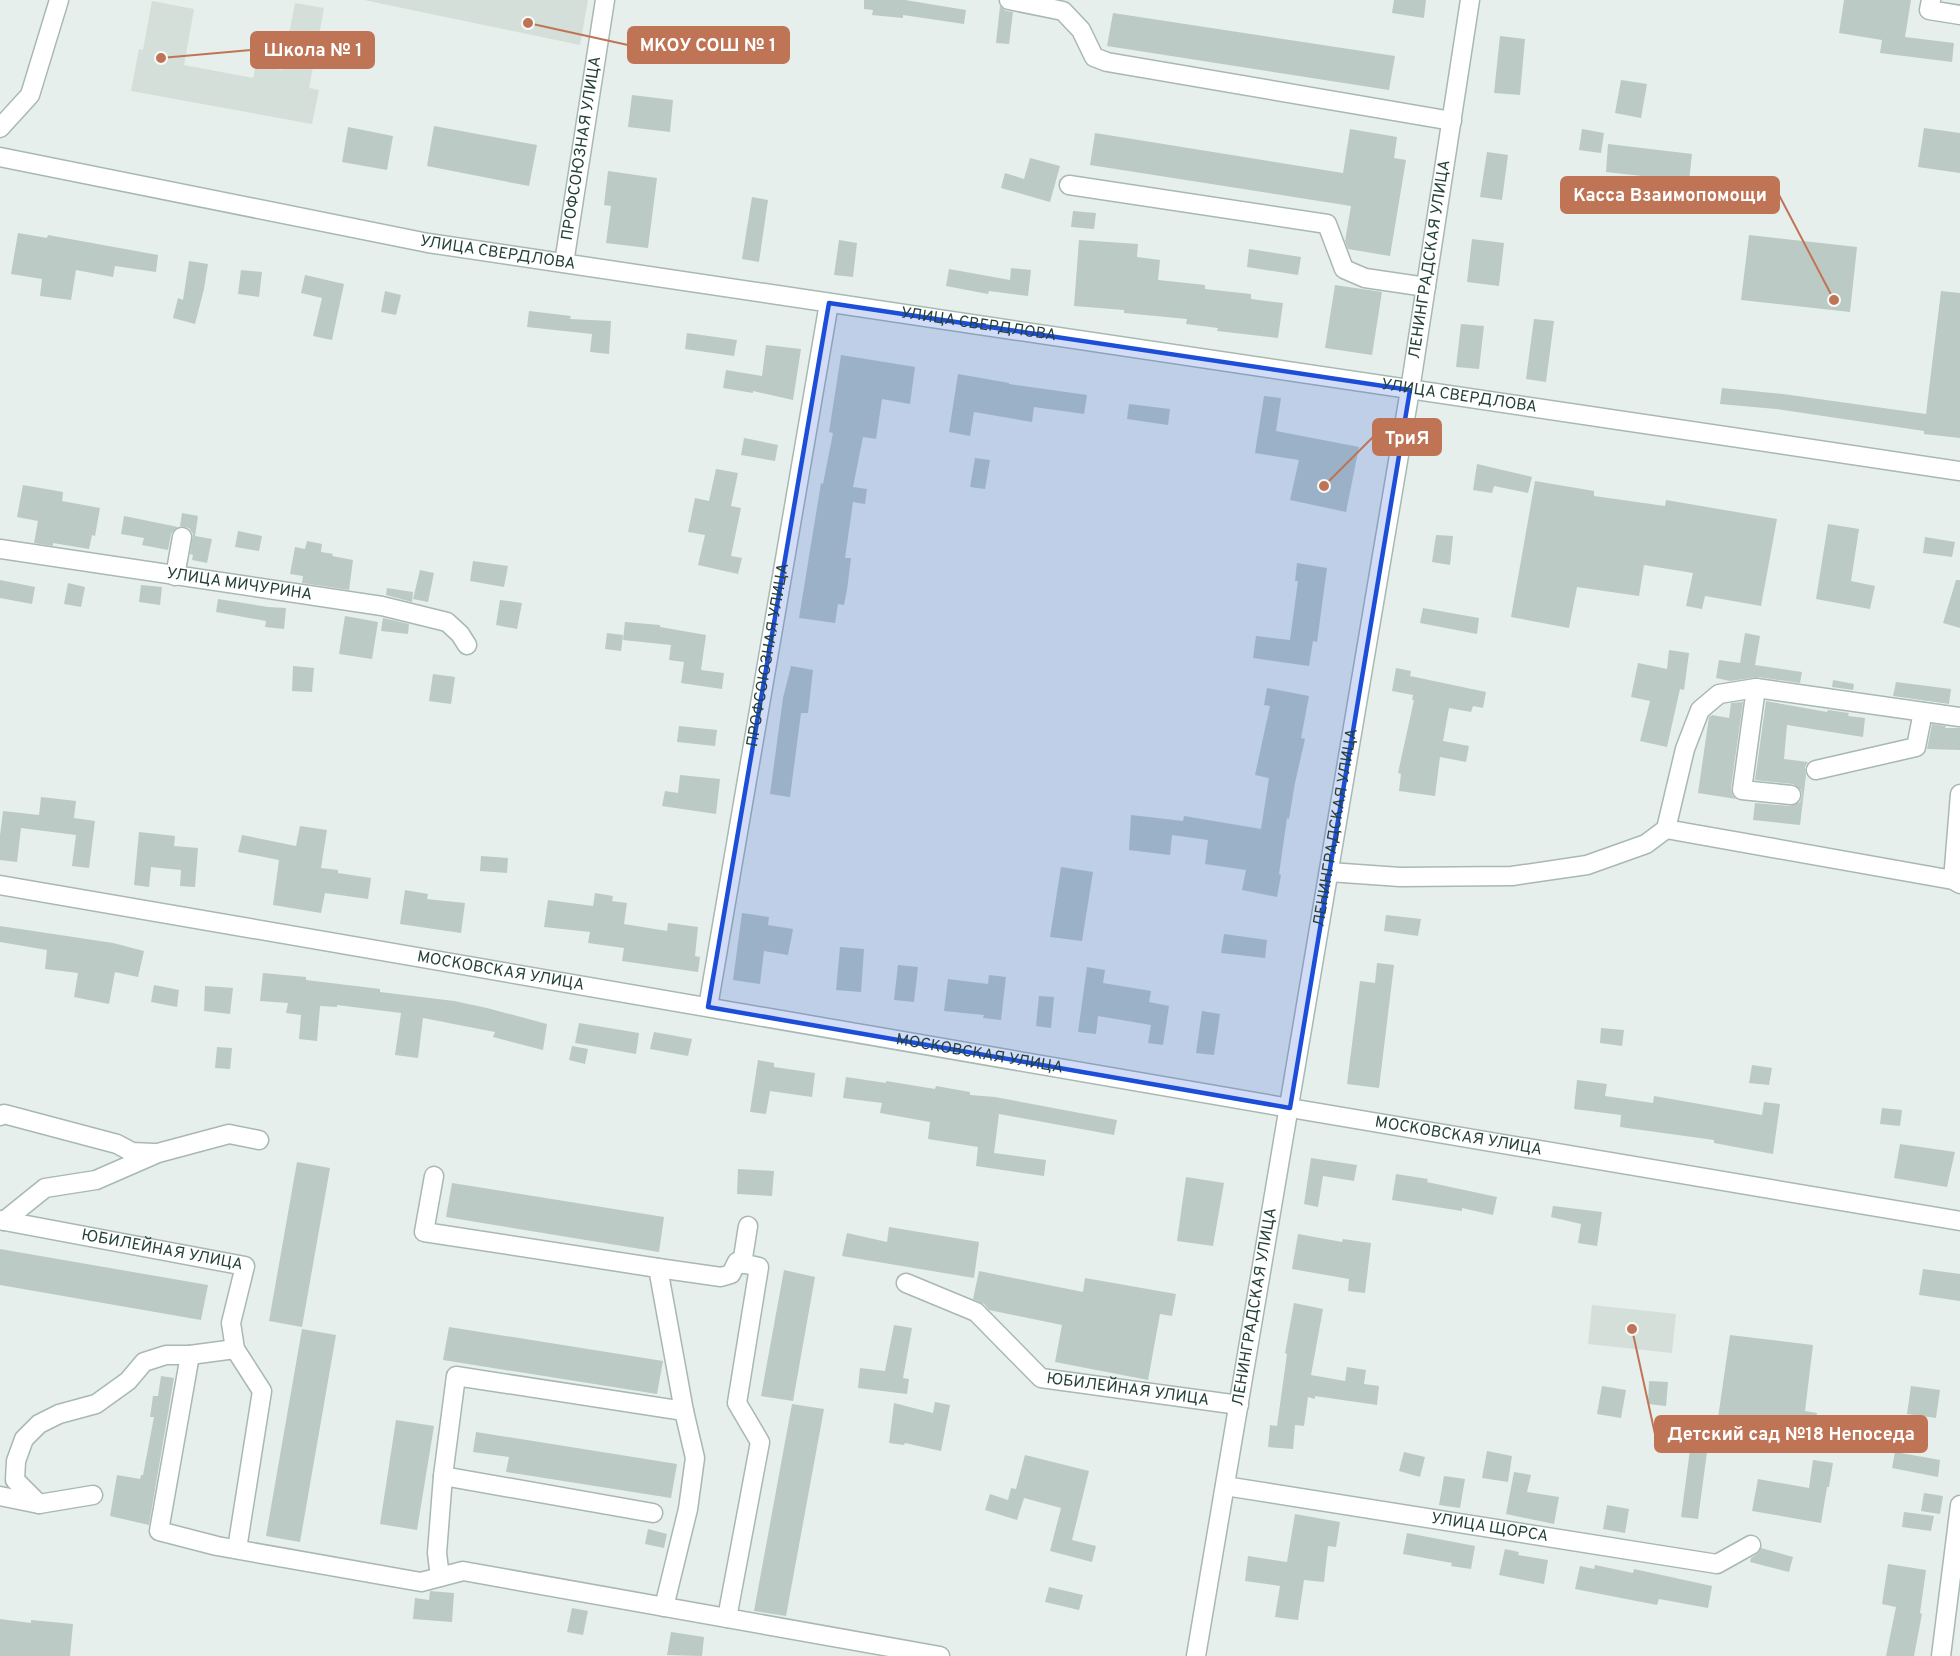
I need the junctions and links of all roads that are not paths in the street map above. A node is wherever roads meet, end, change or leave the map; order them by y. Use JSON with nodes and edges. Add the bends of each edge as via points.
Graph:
{"nodes":[{"id":1,"x":59,"y":0,"type":"edge"},
{"id":2,"x":605,"y":0,"type":"edge"},
{"id":3,"x":1009,"y":0,"type":"edge"},
{"id":4,"x":1470,"y":0,"type":"edge"},
{"id":5,"x":1931,"y":0,"type":"edge"},
{"id":6,"x":1960,"y":15,"type":"edge"},
{"id":7,"x":1452,"y":121,"type":"junction"},
{"id":8,"x":0,"y":128,"type":"edge"},
{"id":9,"x":0,"y":157,"type":"edge"},
{"id":10,"x":1069,"y":185,"type":"dead end"},
{"id":11,"x":564,"y":263,"type":"junction"},
{"id":12,"x":1426,"y":287,"type":"junction"},
{"id":13,"x":829,"y":303,"type":"junction"},
{"id":14,"x":1410,"y":390,"type":"junction"},
{"id":15,"x":1960,"y":471,"type":"edge"},
{"id":16,"x":182,"y":537,"type":"dead end"},
{"id":17,"x":0,"y":549,"type":"edge"},
{"id":18,"x":175,"y":576,"type":"junction"},
{"id":19,"x":467,"y":645,"type":"dead end"},
{"id":20,"x":1756,"y":688,"type":"junction"},
{"id":21,"x":1923,"y":712,"type":"junction"},
{"id":22,"x":1960,"y":717,"type":"edge"},
{"id":23,"x":1816,"y":770,"type":"dead end"},
{"id":24,"x":1960,"y":794,"type":"edge"},
{"id":25,"x":1791,"y":795,"type":"dead end"},
{"id":26,"x":1666,"y":828,"type":"junction"},
{"id":27,"x":1958,"y":833,"type":"edge"},
{"id":28,"x":1329,"y":872,"type":"junction"},
{"id":29,"x":1957,"y":882,"type":"edge"},
{"id":30,"x":0,"y":885,"type":"edge"},
{"id":31,"x":708,"y":1007,"type":"junction"},
{"id":32,"x":1290,"y":1108,"type":"junction"},
{"id":33,"x":1,"y":1114,"type":"edge"},
{"id":34,"x":259,"y":1140,"type":"dead end"},
{"id":35,"x":158,"y":1153,"type":"junction"},
{"id":36,"x":434,"y":1176,"type":"dead end"},
{"id":37,"x":2,"y":1220,"type":"edge"},
{"id":38,"x":1960,"y":1221,"type":"edge"},
{"id":39,"x":748,"y":1226,"type":"dead end"},
{"id":40,"x":742,"y":1264,"type":"junction"},
{"id":41,"x":658,"y":1268,"type":"junction"},
{"id":42,"x":906,"y":1283,"type":"dead end"},
{"id":43,"x":235,"y":1348,"type":"junction"},
{"id":44,"x":190,"y":1355,"type":"junction"},
{"id":45,"x":1239,"y":1405,"type":"junction"},
{"id":46,"x":684,"y":1412,"type":"junction"},
{"id":47,"x":443,"y":1476,"type":"junction"},
{"id":48,"x":1225,"y":1486,"type":"junction"},
{"id":49,"x":93,"y":1495,"type":"dead end"},
{"id":50,"x":0,"y":1496,"type":"edge"},
{"id":51,"x":39,"y":1504,"type":"junction"},
{"id":52,"x":1960,"y":1505,"type":"edge"},
{"id":53,"x":652,"y":1513,"type":"dead end"},
{"id":54,"x":1751,"y":1545,"type":"dead end"},
{"id":55,"x":237,"y":1549,"type":"junction"},
{"id":56,"x":440,"y":1577,"type":"junction"},
{"id":57,"x":664,"y":1607,"type":"junction"},
{"id":58,"x":727,"y":1618,"type":"junction"},
{"id":59,"x":940,"y":1656,"type":"edge"},
{"id":60,"x":1196,"y":1656,"type":"edge"},
{"id":61,"x":1941,"y":1656,"type":"edge"}],
"edges":[{"from":1,"to":8,"type":"street","via":[[30,95]]},
{"from":2,"to":11,"type":"street","name":"ПРОФСОЮЗНАЯ УЛИЦА"},
{"from":3,"to":7,"type":"street","via":[[1064,11],[1082,30],[1094,57],[1107,63]]},
{"from":4,"to":7,"type":"street","name":"ЛЕНИНГРАДСКАЯ УЛИЦА"},
{"from":5,"to":6,"type":"street","via":[[1929,10]]},
{"from":7,"to":12,"type":"street","name":"ЛЕНИНГРАДСКАЯ УЛИЦА"},
{"from":9,"to":11,"type":"street","name":"УЛИЦА СВЕРДЛОВА","via":[[428,243]]},
{"from":10,"to":12,"type":"street","via":[[1327,224],[1344,269],[1365,279]]},
{"from":11,"to":13,"type":"street","name":"УЛИЦА СВЕРДЛОВА"},
{"from":12,"to":14,"type":"street","name":"ЛЕНИНГРАДСКАЯ УЛИЦА"},
{"from":13,"to":14,"type":"street","name":"УЛИЦА СВЕРДЛОВА"},
{"from":13,"to":31,"type":"street","name":"ПРОФСОЮЗНАЯ УЛИЦА"},
{"from":14,"to":15,"type":"street","name":"УЛИЦА СВЕРДЛОВА"},
{"from":14,"to":28,"type":"street","name":"ЛЕНИНГРАДСКАЯ УЛИЦА"},
{"from":16,"to":18,"type":"street"},
{"from":17,"to":18,"type":"street","name":"УЛИЦА МИЧУРИНА"},
{"from":18,"to":19,"type":"street","name":"УЛИЦА МИЧУРИНА","via":[[393,609],[447,622]]},
{"from":20,"to":21,"type":"street"},
{"from":20,"to":25,"type":"street","via":[[1742,790]]},
{"from":20,"to":26,"type":"street","via":[[1719,694],[1700,710]]},
{"from":21,"to":22,"type":"street"},
{"from":21,"to":23,"type":"street","via":[[1916,747]]},
{"from":24,"to":27,"type":"street"},
{"from":26,"to":28,"type":"street","via":[[1646,844],[1587,865],[1512,876],[1400,877]]},
{"from":26,"to":29,"type":"street"},
{"from":27,"to":29,"type":"street"},
{"from":28,"to":32,"type":"street","name":"ЛЕНИНГРАДСКАЯ УЛИЦА"},
{"from":30,"to":31,"type":"street","name":"МОСКОВСКАЯ УЛИЦА"},
{"from":31,"to":32,"type":"street","name":"МОСКОВСКАЯ УЛИЦА"},
{"from":32,"to":38,"type":"street","name":"МОСКОВСКАЯ УЛИЦА"},
{"from":32,"to":45,"type":"street","name":"ЛЕНИНГРАДСКАЯ УЛИЦА"},
{"from":33,"to":35,"type":"street","via":[[117,1144],[132,1152]]},
{"from":34,"to":35,"type":"street","via":[[229,1134]]},
{"from":35,"to":37,"type":"street","via":[[96,1180],[45,1188]]},
{"from":36,"to":41,"type":"street","via":[[424,1232]]},
{"from":37,"to":43,"type":"street","name":"ЮБИЛЕЙНАЯ УЛИЦА","via":[[245,1266],[231,1323]]},
{"from":39,"to":40,"type":"street"},
{"from":40,"to":41,"type":"street","via":[[738,1263],[731,1274],[722,1277]]},
{"from":40,"to":58,"type":"street","via":[[759,1267],[737,1403],[760,1442]]},
{"from":41,"to":46,"type":"street"},
{"from":42,"to":45,"type":"street","name":"ЮБИЛЕЙНАЯ УЛИЦА","via":[[976,1312],[1041,1378]]},
{"from":43,"to":44,"type":"street"},
{"from":43,"to":55,"type":"street","name":"ЮБИЛЕЙНАЯ УЛИЦА","via":[[262,1391]]},
{"from":44,"to":51,"type":"street","via":[[166,1355],[144,1362],[128,1382],[96,1404],[39,1424],[24,1439],[16,1461],[15,1480]]},
{"from":44,"to":55,"type":"street","via":[[159,1531]]},
{"from":45,"to":48,"type":"street","name":"ЛЕНИНГРАДСКАЯ УЛИЦА"},
{"from":46,"to":47,"type":"street","via":[[456,1376]]},
{"from":46,"to":57,"type":"street","via":[[695,1458],[688,1509]]},
{"from":47,"to":53,"type":"street"},
{"from":47,"to":56,"type":"street","via":[[437,1553]]},
{"from":48,"to":54,"type":"street","name":"УЛИЦА ЩОРСА","via":[[1717,1564]]},
{"from":48,"to":60,"type":"street","name":"ЛЕНИНГРАДСКАЯ УЛИЦА"},
{"from":49,"to":51,"type":"street"},
{"from":50,"to":51,"type":"street"},
{"from":52,"to":61,"type":"street"},
{"from":55,"to":56,"type":"street","via":[[421,1582]]},
{"from":56,"to":57,"type":"street","via":[[463,1571]]},
{"from":57,"to":58,"type":"street"},
{"from":58,"to":59,"type":"street"}]}
